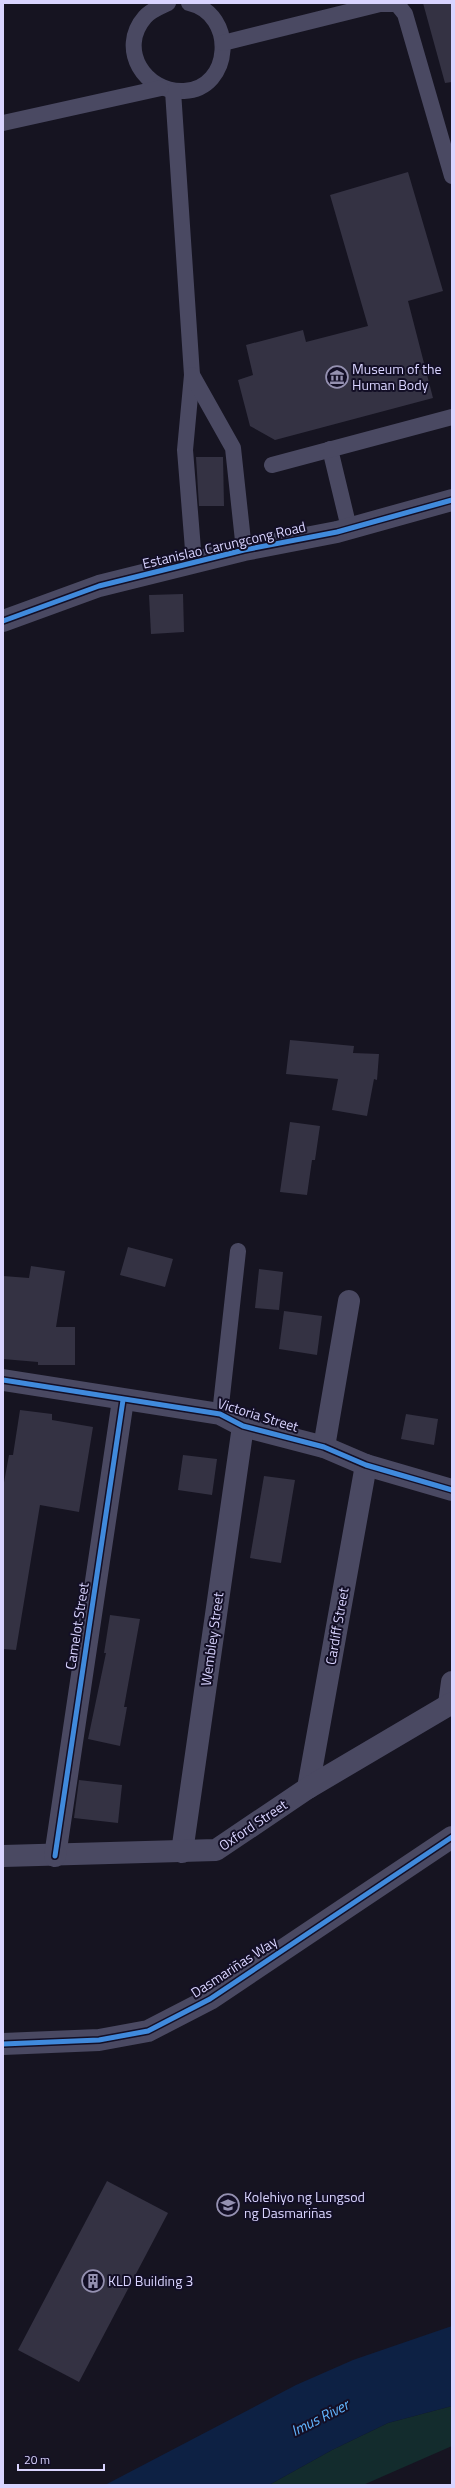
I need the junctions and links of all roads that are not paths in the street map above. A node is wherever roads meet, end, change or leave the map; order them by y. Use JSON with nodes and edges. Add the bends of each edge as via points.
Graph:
{"nodes":[{"id":1,"x":168,"y":3,"type":"edge"},
{"id":2,"x":189,"y":3,"type":"edge"},
{"id":3,"x":223,"y":43,"type":"junction"},
{"id":4,"x":167,"y":89,"type":"junction"},
{"id":5,"x":3,"y":123,"type":"edge"},
{"id":6,"x":452,"y":176,"type":"edge"},
{"id":7,"x":192,"y":375,"type":"junction"},
{"id":8,"x":452,"y":417,"type":"edge"},
{"id":9,"x":330,"y":449,"type":"junction"},
{"id":10,"x":272,"y":465,"type":"dead end"},
{"id":11,"x":452,"y":500,"type":"edge"},
{"id":12,"x":349,"y":528,"type":"junction"},
{"id":13,"x":244,"y":550,"type":"junction"},
{"id":14,"x":194,"y":562,"type":"junction"},
{"id":15,"x":3,"y":621,"type":"edge"},
{"id":16,"x":238,"y":1251,"type":"dead end"},
{"id":17,"x":349,"y":1301,"type":"dead end"},
{"id":18,"x":3,"y":1380,"type":"edge"},
{"id":19,"x":124,"y":1400,"type":"junction"},
{"id":20,"x":220,"y":1414,"type":"junction"},
{"id":21,"x":243,"y":1426,"type":"junction"},
{"id":22,"x":324,"y":1447,"type":"junction"},
{"id":23,"x":366,"y":1465,"type":"junction"},
{"id":24,"x":452,"y":1490,"type":"edge"},
{"id":25,"x":452,"y":1682,"type":"edge"},
{"id":26,"x":450,"y":1704,"type":"edge"},
{"id":27,"x":308,"y":1788,"type":"junction"},
{"id":28,"x":452,"y":1837,"type":"edge"},
{"id":29,"x":182,"y":1852,"type":"junction"},
{"id":30,"x":3,"y":1856,"type":"edge"},
{"id":31,"x":55,"y":1856,"type":"junction"},
{"id":32,"x":3,"y":2044,"type":"edge"}],
"edges":[{"from":1,"to":4,"type":"lane","via":[[155,8],[144,18],[137,30],[134,44],[141,70],[149,80]]},
{"from":2,"to":3,"type":"lane","via":[[208,13],[218,23]]},
{"from":3,"to":4,"type":"lane","via":[[220,65],[211,77],[200,86],[186,91]]},
{"from":3,"to":6,"type":"lane","via":[[380,4],[397,4],[404,14]]},
{"from":4,"to":5,"type":"lane"},
{"from":4,"to":7,"type":"lane"},
{"from":7,"to":13,"type":"lane","via":[[233,448]]},
{"from":7,"to":14,"type":"lane","via":[[185,450]]},
{"from":8,"to":9,"type":"lane"},
{"from":9,"to":10,"type":"lane"},
{"from":9,"to":12,"type":"lane"},
{"from":11,"to":12,"type":"street","name":"Estanislao Carungcong Road"},
{"from":12,"to":13,"type":"street","name":"Estanislao Carungcong Road"},
{"from":13,"to":14,"type":"street","name":"Estanislao Carungcong Road"},
{"from":14,"to":15,"type":"street","name":"Estanislao Carungcong Road","via":[[99,586]]},
{"from":16,"to":20,"type":"lane"},
{"from":17,"to":22,"type":"street"},
{"from":18,"to":19,"type":"street","name":"Victoria Street"},
{"from":19,"to":20,"type":"street","name":"Victoria Street"},
{"from":19,"to":31,"type":"street","name":"Camelot Street"},
{"from":20,"to":21,"type":"street","name":"Victoria Street"},
{"from":21,"to":22,"type":"street","name":"Victoria Street"},
{"from":21,"to":29,"type":"street","name":"Wembley Street"},
{"from":22,"to":23,"type":"street","name":"Victoria Street"},
{"from":23,"to":24,"type":"street","name":"Victoria Street"},
{"from":23,"to":27,"type":"street","name":"Cardiff Street"},
{"from":25,"to":26,"type":"street"},
{"from":26,"to":27,"type":"street","name":"Oxford Street"},
{"from":27,"to":29,"type":"street","name":"Oxford Street","via":[[216,1850]]},
{"from":28,"to":32,"type":"street","name":"Dasmariñas Way","via":[[210,1999],[148,2031],[99,2040]]},
{"from":29,"to":31,"type":"street","name":"Oxford Street"},
{"from":30,"to":31,"type":"street","name":"Oxford Street"}]}
